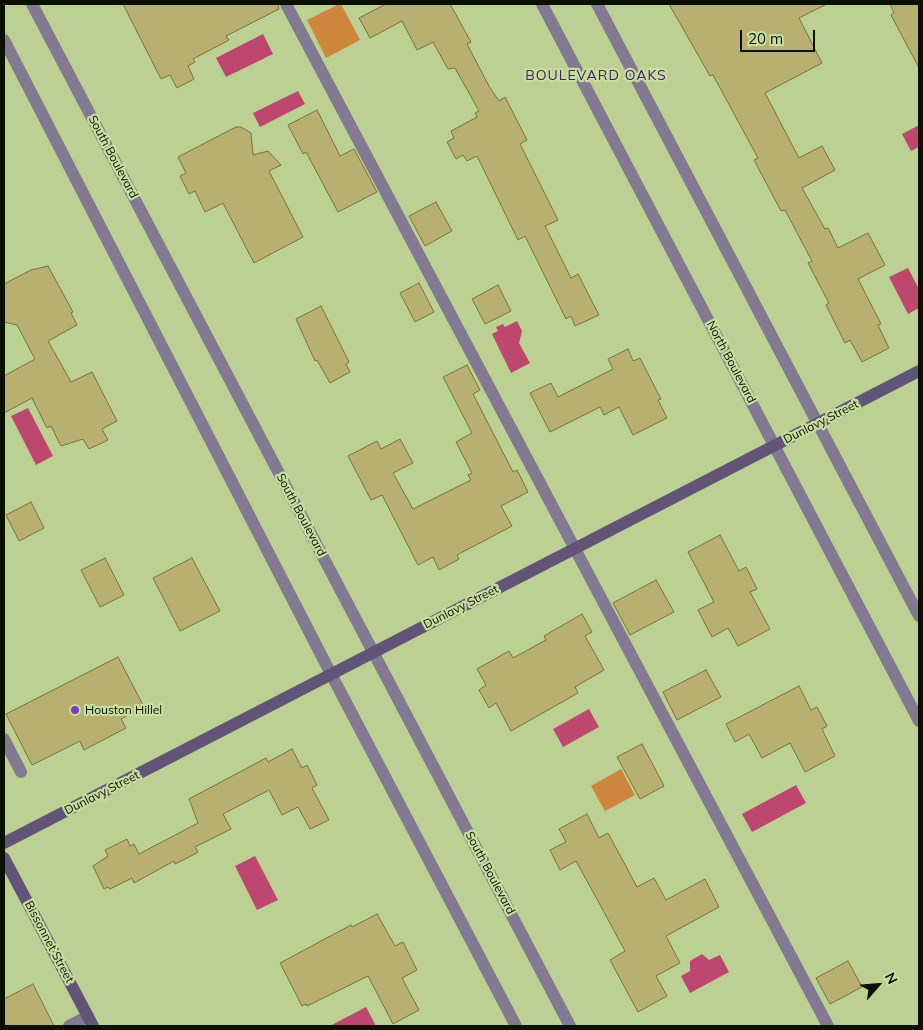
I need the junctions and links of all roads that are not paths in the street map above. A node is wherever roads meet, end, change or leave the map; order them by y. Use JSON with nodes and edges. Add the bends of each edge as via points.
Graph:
{"nodes":[{"id":1,"x":32,"y":4,"type":"edge"},
{"id":2,"x":286,"y":4,"type":"edge"},
{"id":3,"x":542,"y":4,"type":"edge"},
{"id":4,"x":597,"y":4,"type":"edge"},
{"id":5,"x":4,"y":40,"type":"edge"},
{"id":6,"x":919,"y":371,"type":"edge"},
{"id":7,"x":818,"y":424,"type":"junction"},
{"id":8,"x":774,"y":446,"type":"junction"},
{"id":9,"x":576,"y":548,"type":"junction"},
{"id":10,"x":919,"y":616,"type":"edge"},
{"id":11,"x":374,"y":653,"type":"junction"},
{"id":12,"x":331,"y":674,"type":"junction"},
{"id":13,"x":919,"y":721,"type":"edge"},
{"id":14,"x":4,"y":739,"type":"edge"},
{"id":15,"x":21,"y":772,"type":"dead end"},
{"id":16,"x":4,"y":843,"type":"edge"},
{"id":17,"x":4,"y":858,"type":"edge"},
{"id":18,"x":91,"y":1021,"type":"edge"},
{"id":19,"x":69,"y":1026,"type":"edge"},
{"id":20,"x":516,"y":1026,"type":"edge"},
{"id":21,"x":570,"y":1026,"type":"edge"},
{"id":22,"x":828,"y":1026,"type":"edge"}],
"edges":[{"from":1,"to":11,"type":"street","name":"South Boulevard"},
{"from":2,"to":9,"type":"street"},
{"from":3,"to":8,"type":"street","name":"North Boulevard"},
{"from":4,"to":7,"type":"street"},
{"from":5,"to":12,"type":"street"},
{"from":6,"to":7,"type":"street","name":"Dunlavy Street"},
{"from":7,"to":8,"type":"street","name":"Dunlavy Street"},
{"from":7,"to":10,"type":"street"},
{"from":8,"to":9,"type":"street","name":"Dunlavy Street"},
{"from":8,"to":13,"type":"street","name":"North Boulevard"},
{"from":9,"to":11,"type":"street","name":"Dunlavy Street"},
{"from":9,"to":22,"type":"street"},
{"from":11,"to":12,"type":"street","name":"Dunlavy Street"},
{"from":11,"to":21,"type":"street","name":"South Boulevard"},
{"from":12,"to":16,"type":"street","name":"Dunlavy Street"},
{"from":12,"to":20,"type":"street"},
{"from":14,"to":15,"type":"street"},
{"from":17,"to":18,"type":"street","name":"Bissonnet Street"},
{"from":18,"to":19,"type":"street"}]}
